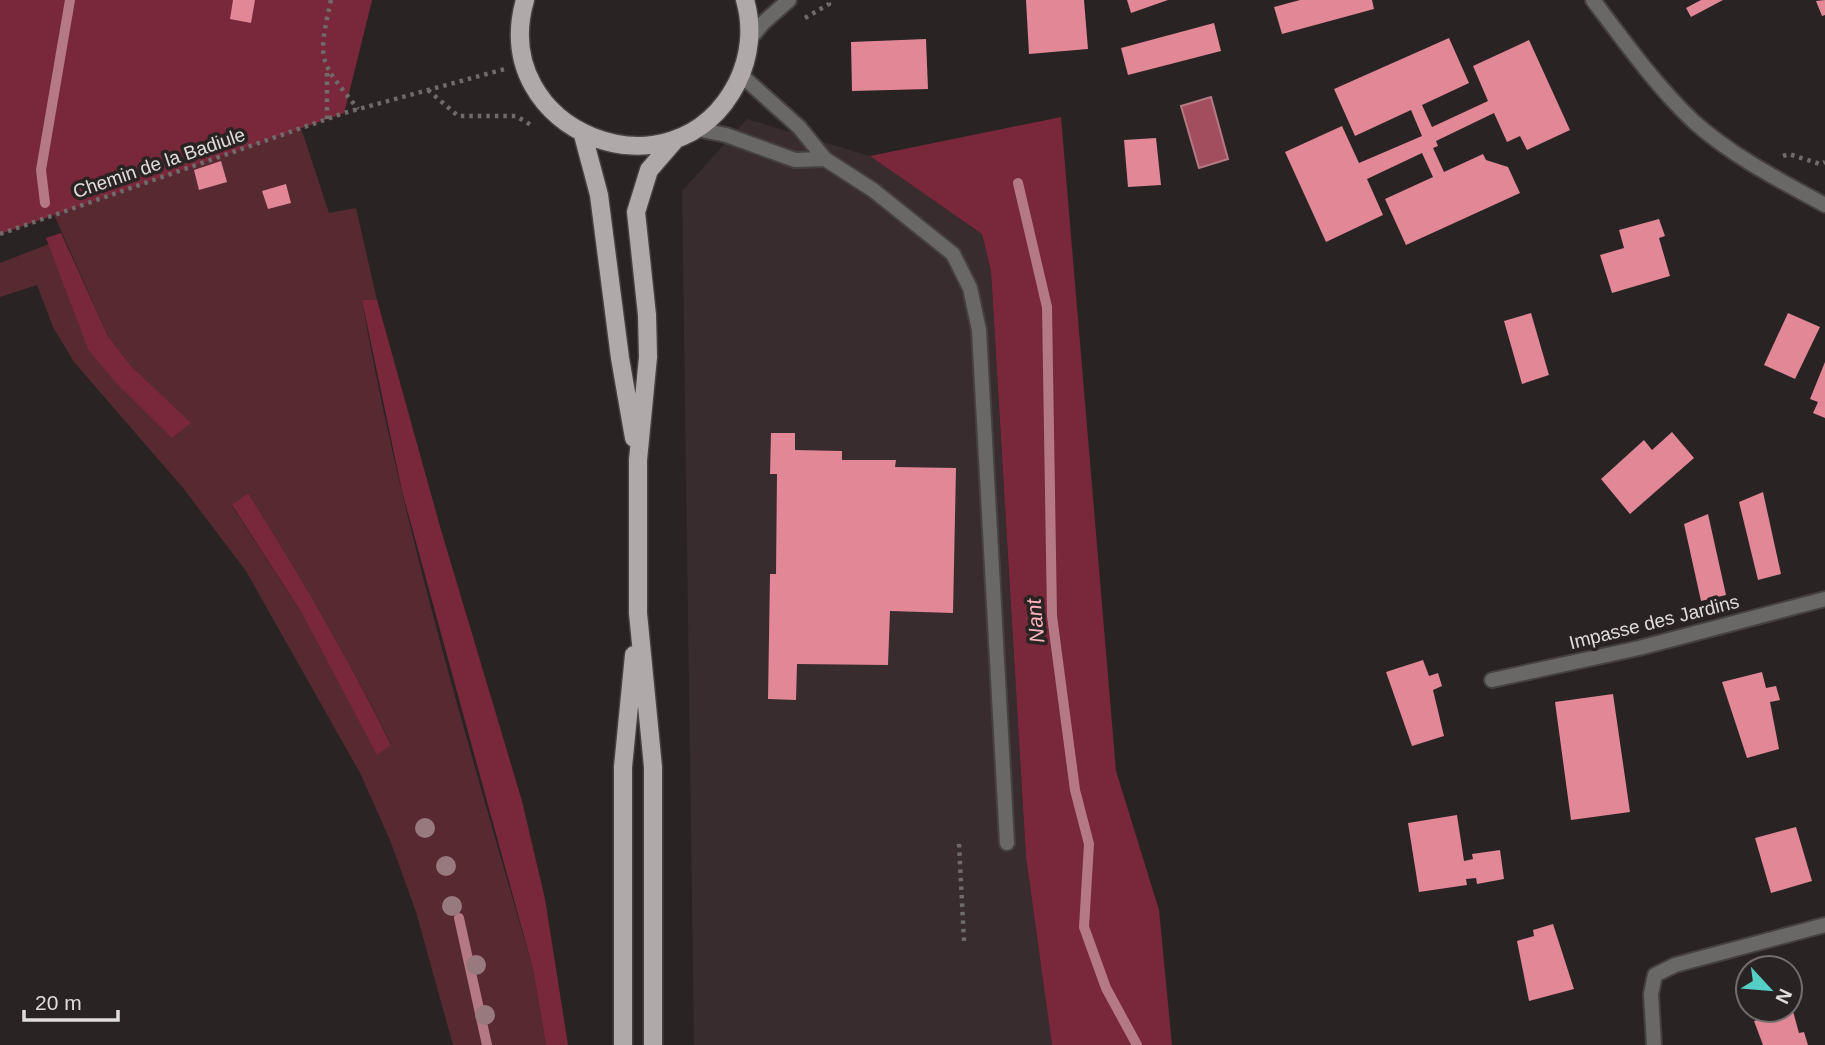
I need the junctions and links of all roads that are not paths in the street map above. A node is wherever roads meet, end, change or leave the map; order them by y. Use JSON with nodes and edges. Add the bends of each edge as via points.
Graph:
{"nodes":[{"id":1,"x":526,"y":0,"type":"edge"},
{"id":2,"x":745,"y":0,"type":"edge"},
{"id":3,"x":789,"y":0,"type":"edge"},
{"id":4,"x":1593,"y":0,"type":"edge"},
{"id":5,"x":749,"y":40,"type":"junction"},
{"id":6,"x":741,"y":75,"type":"junction"},
{"id":7,"x":697,"y":129,"type":"junction"},
{"id":8,"x":583,"y":135,"type":"junction"},
{"id":9,"x":675,"y":140,"type":"junction"},
{"id":10,"x":824,"y":159,"type":"junction"},
{"id":11,"x":1825,"y":205,"type":"edge"},
{"id":12,"x":638,"y":460,"type":"junction"},
{"id":13,"x":1825,"y":599,"type":"edge"},
{"id":14,"x":638,"y":613,"type":"junction"},
{"id":15,"x":1492,"y":680,"type":"dead end"},
{"id":16,"x":1007,"y":843,"type":"dead end"},
{"id":17,"x":1825,"y":925,"type":"edge"},
{"id":18,"x":622,"y":1045,"type":"edge"},
{"id":19,"x":653,"y":1045,"type":"edge"},
{"id":20,"x":1654,"y":1045,"type":"edge"}],
"edges":[{"from":1,"to":8,"type":"main road","via":[[520,26],[524,63],[547,106]]},
{"from":2,"to":5,"type":"main road"},
{"from":3,"to":5,"type":"street"},
{"from":4,"to":11,"type":"street","via":[[1693,120],[1754,166]]},
{"from":5,"to":6,"type":"main road"},
{"from":6,"to":7,"type":"main road","via":[[730,96]]},
{"from":6,"to":10,"type":"street","via":[[799,127]]},
{"from":7,"to":9,"type":"main road"},
{"from":7,"to":10,"type":"street","via":[[795,160]]},
{"from":8,"to":9,"type":"main road","via":[[628,147]]},
{"from":8,"to":12,"type":"main road","via":[[599,195]]},
{"from":9,"to":12,"type":"main road","via":[[649,170],[636,212],[648,315]]},
{"from":10,"to":16,"type":"street","via":[[942,243],[964,270],[970,288],[979,330]]},
{"from":12,"to":14,"type":"main road"},
{"from":13,"to":15,"type":"street","name":"Impasse des Jardins","via":[[1639,648]]},
{"from":14,"to":18,"type":"main road","via":[[623,767]]},
{"from":14,"to":19,"type":"main road","via":[[653,767]]},
{"from":17,"to":20,"type":"street","via":[[1675,965],[1655,975],[1651,993]]}]}
